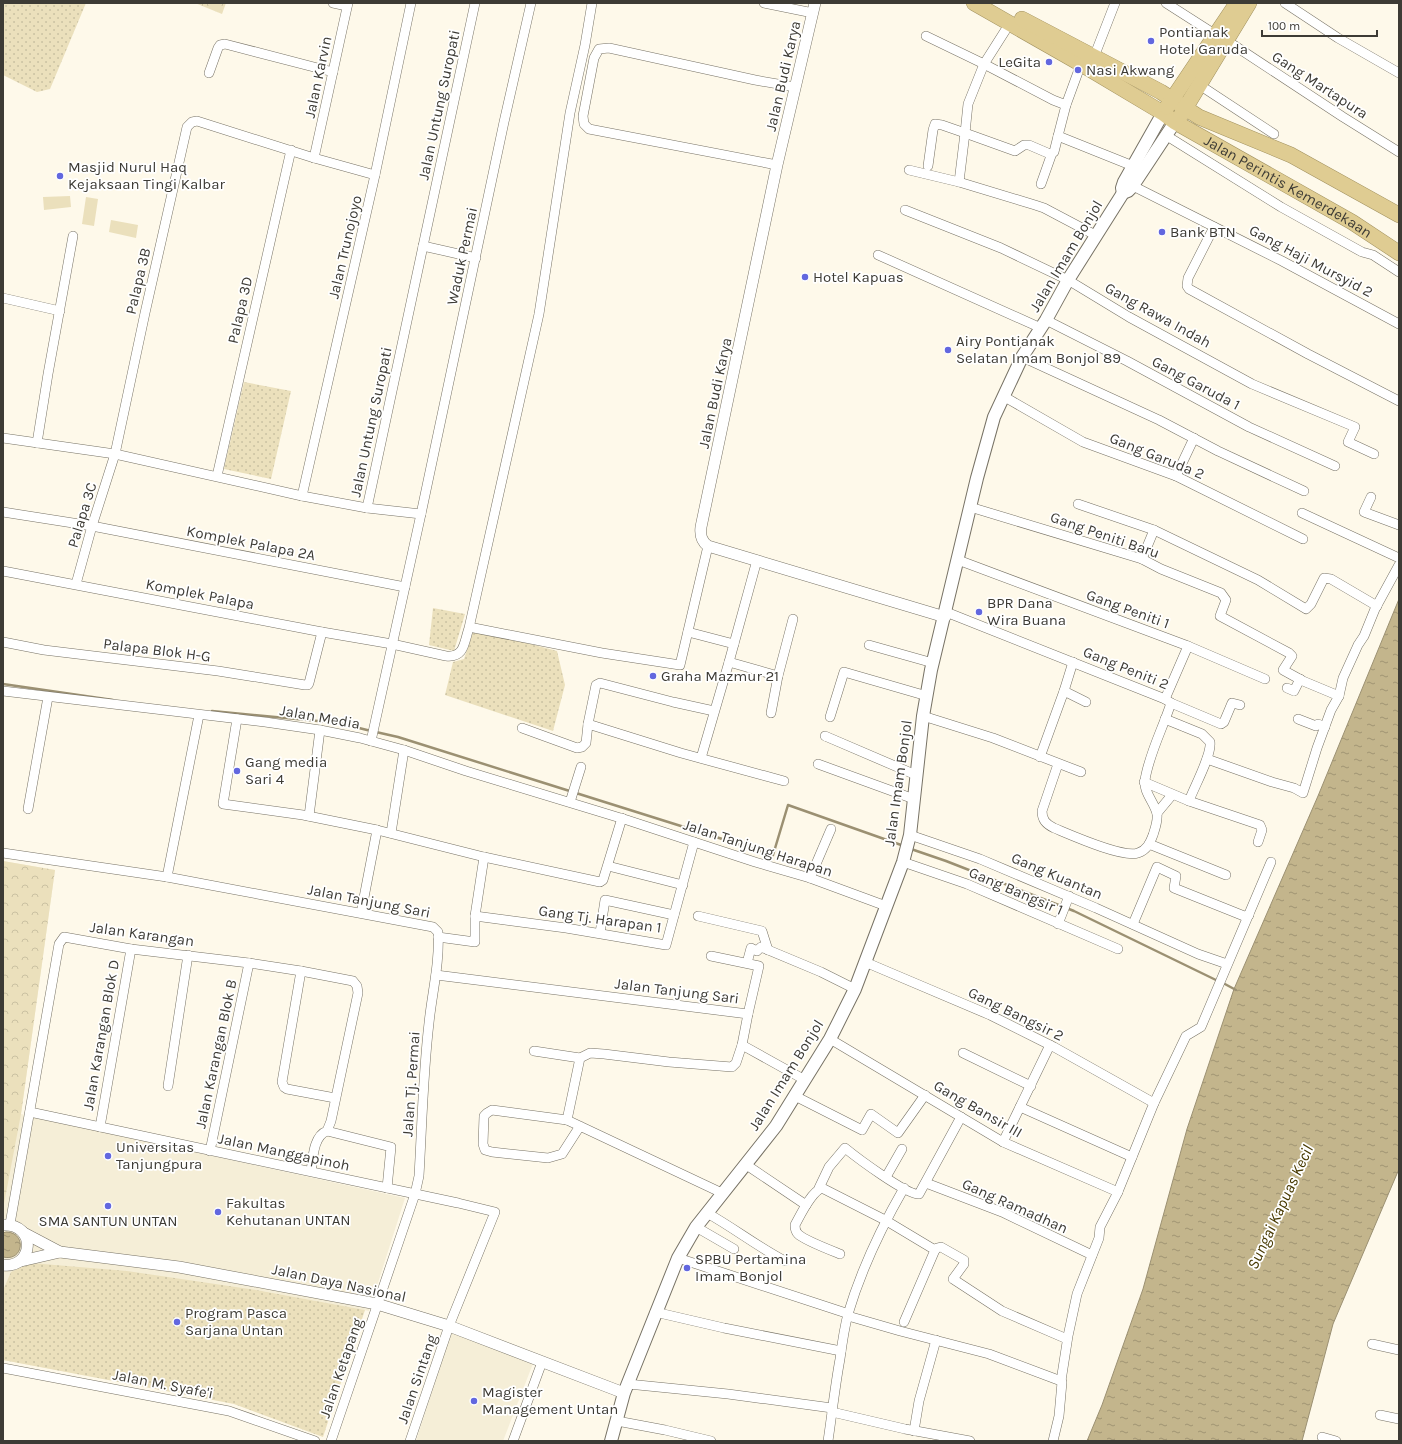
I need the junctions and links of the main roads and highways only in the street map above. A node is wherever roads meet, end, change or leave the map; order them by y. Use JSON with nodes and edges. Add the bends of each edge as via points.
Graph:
{"nodes":[{"id":1,"x":974,"y":3,"type":"edge"},
{"id":2,"x":993,"y":3,"type":"edge"},
{"id":3,"x":1237,"y":3,"type":"edge"},
{"id":4,"x":1248,"y":3,"type":"edge"},
{"id":5,"x":1221,"y":37,"type":"junction"},
{"id":6,"x":1088,"y":61,"type":"junction"},
{"id":7,"x":1172,"y":99,"type":"junction"},
{"id":8,"x":1186,"y":108,"type":"junction"},
{"id":9,"x":1163,"y":113,"type":"junction"},
{"id":10,"x":1176,"y":122,"type":"junction"},
{"id":11,"x":1126,"y":187,"type":"junction"},
{"id":12,"x":1396,"y":213,"type":"edge"},
{"id":13,"x":1399,"y":253,"type":"edge"},
{"id":14,"x":611,"y":1441,"type":"edge"}],
"edges":[{"from":1,"to":6,"type":"highway"},
{"from":2,"to":6,"type":"highway"},
{"from":3,"to":5,"type":"highway"},
{"from":4,"to":5,"type":"highway"},
{"from":5,"to":7,"type":"highway"},
{"from":5,"to":8,"type":"highway"},
{"from":6,"to":7,"type":"highway","name":"Jalan Perintis Kemerdekaan"},
{"from":6,"to":9,"type":"highway","name":"Jalan Perintis Kemerdekaan"},
{"from":7,"to":8,"type":"highway","name":"Jalan Perintis Kemerdekaan"},
{"from":7,"to":9,"type":"highway"},
{"from":8,"to":10,"type":"highway"},
{"from":8,"to":12,"type":"highway","name":"Jalan Perintis Kemerdekaan","via":[[1199,117],[1291,155]]},
{"from":9,"to":10,"type":"highway","name":"Jalan Perintis Kemerdekaan"},
{"from":9,"to":11,"type":"main road","name":"Jalan Imam Bonjol","via":[[1133,166]]},
{"from":10,"to":11,"type":"main road","name":"Jalan Imam Bonjol"},
{"from":10,"to":13,"type":"highway","name":"Jalan Perintis Kemerdekaan","via":[[1352,222]]},
{"from":11,"to":14,"type":"main road","name":"Jalan Imam Bonjol","via":[[1022,357],[987,437],[933,663],[923,716],[910,836],[904,860],[855,989],[830,1039],[776,1126],[696,1227],[678,1258],[626,1389]]}]}
